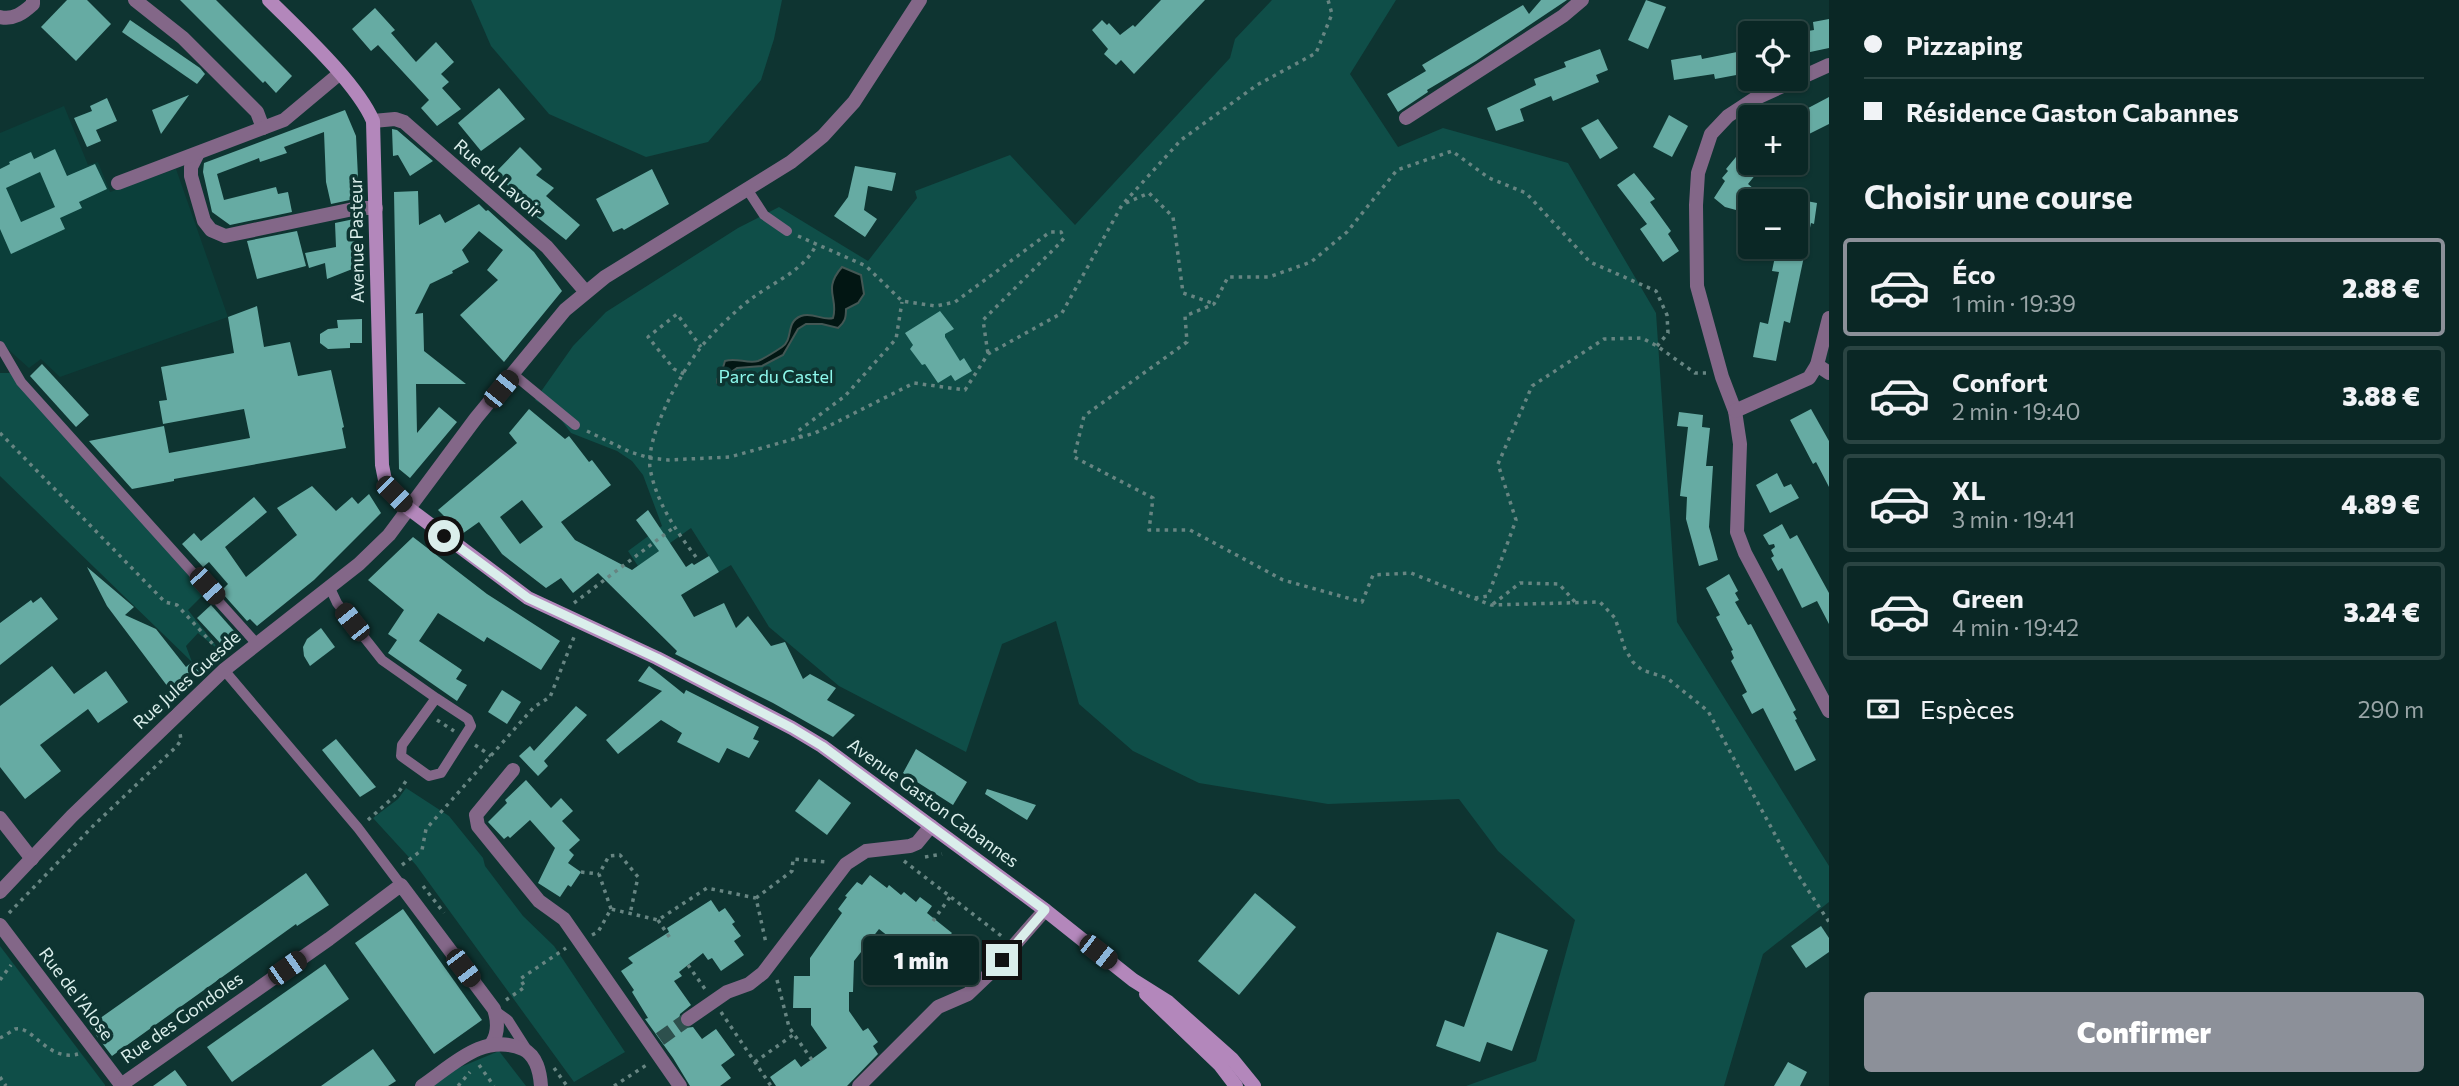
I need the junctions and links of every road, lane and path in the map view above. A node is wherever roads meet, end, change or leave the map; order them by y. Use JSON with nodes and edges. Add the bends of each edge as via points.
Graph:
{"nodes":[{"id":1,"x":33,"y":0,"type":"edge"},
{"id":2,"x":135,"y":0,"type":"edge"},
{"id":3,"x":269,"y":0,"type":"edge"},
{"id":4,"x":920,"y":0,"type":"edge"},
{"id":5,"x":1328,"y":0,"type":"edge"},
{"id":6,"x":1582,"y":0,"type":"edge"},
{"id":7,"x":0,"y":17,"type":"edge"},
{"id":8,"x":1829,"y":65,"type":"edge"},
{"id":9,"x":339,"y":74,"type":"junction"},
{"id":10,"x":1406,"y":118,"type":"dead end"},
{"id":11,"x":373,"y":121,"type":"junction"},
{"id":12,"x":263,"y":128,"type":"junction"},
{"id":13,"x":197,"y":155,"type":"junction"},
{"id":14,"x":118,"y":183,"type":"dead end"},
{"id":15,"x":747,"y":189,"type":"junction"},
{"id":16,"x":1122,"y":205,"type":"junction"},
{"id":17,"x":376,"y":208,"type":"junction"},
{"id":18,"x":787,"y":231,"type":"joint"},
{"id":19,"x":816,"y":245,"type":"junction"},
{"id":20,"x":585,"y":291,"type":"junction"},
{"id":21,"x":902,"y":301,"type":"junction"},
{"id":22,"x":1214,"y":304,"type":"junction"},
{"id":23,"x":1829,"y":318,"type":"edge"},
{"id":24,"x":0,"y":346,"type":"edge"},
{"id":25,"x":1657,"y":346,"type":"junction"},
{"id":26,"x":701,"y":347,"type":"junction"},
{"id":27,"x":988,"y":354,"type":"junction"},
{"id":28,"x":1823,"y":369,"type":"edge"},
{"id":29,"x":684,"y":373,"type":"junction"},
{"id":30,"x":1721,"y":373,"type":"junction"},
{"id":31,"x":513,"y":374,"type":"junction"},
{"id":32,"x":1735,"y":411,"type":"junction"},
{"id":33,"x":575,"y":425,"type":"joint"},
{"id":34,"x":0,"y":433,"type":"edge"},
{"id":35,"x":801,"y":438,"type":"junction"},
{"id":36,"x":650,"y":458,"type":"junction"},
{"id":37,"x":408,"y":508,"type":"junction"},
{"id":38,"x":673,"y":528,"type":"junction"},
{"id":39,"x":696,"y":557,"type":"dead end"},
{"id":40,"x":330,"y":588,"type":"junction"},
{"id":41,"x":1473,"y":598,"type":"junction"},
{"id":42,"x":1576,"y":603,"type":"junction"},
{"id":43,"x":1491,"y":605,"type":"junction"},
{"id":44,"x":565,"y":616,"type":"junction"},
{"id":45,"x":580,"y":623,"type":"junction"},
{"id":46,"x":256,"y":643,"type":"junction"},
{"id":47,"x":221,"y":652,"type":"dead end"},
{"id":48,"x":224,"y":670,"type":"junction"},
{"id":49,"x":436,"y":698,"type":"junction"},
{"id":50,"x":1829,"y":712,"type":"edge"},
{"id":51,"x":179,"y":729,"type":"dead end"},
{"id":52,"x":415,"y":766,"type":"junction"},
{"id":53,"x":513,"y":770,"type":"dead end"},
{"id":54,"x":0,"y":818,"type":"edge"},
{"id":55,"x":931,"y":826,"type":"junction"},
{"id":56,"x":358,"y":828,"type":"junction"},
{"id":57,"x":32,"y":859,"type":"junction"},
{"id":58,"x":903,"y":860,"type":"dead end"},
{"id":59,"x":820,"y":861,"type":"dead end"},
{"id":60,"x":581,"y":872,"type":"dead end"},
{"id":61,"x":599,"y":874,"type":"junction"},
{"id":62,"x":397,"y":879,"type":"junction"},
{"id":63,"x":0,"y":892,"type":"edge"},
{"id":64,"x":950,"y":897,"type":"junction"},
{"id":65,"x":756,"y":898,"type":"junction"},
{"id":66,"x":611,"y":909,"type":"junction"},
{"id":67,"x":1045,"y":910,"type":"junction"},
{"id":68,"x":630,"y":914,"type":"junction"},
{"id":69,"x":4,"y":920,"type":"edge"},
{"id":70,"x":658,"y":920,"type":"junction"},
{"id":71,"x":933,"y":921,"type":"dead end"},
{"id":72,"x":1829,"y":922,"type":"edge"},
{"id":73,"x":671,"y":940,"type":"dead end"},
{"id":74,"x":579,"y":941,"type":"junction"},
{"id":75,"x":1015,"y":946,"type":"junction"},
{"id":76,"x":911,"y":951,"type":"dead end"},
{"id":77,"x":773,"y":962,"type":"junction"},
{"id":78,"x":688,"y":965,"type":"dead end"},
{"id":79,"x":895,"y":973,"type":"dead end"},
{"id":80,"x":1133,"y":979,"type":"junction"},
{"id":81,"x":713,"y":1002,"type":"junction"},
{"id":82,"x":494,"y":1009,"type":"junction"},
{"id":83,"x":688,"y":1019,"type":"tunnel mouth"},
{"id":84,"x":794,"y":1035,"type":"junction"},
{"id":85,"x":0,"y":1038,"type":"edge"},
{"id":86,"x":492,"y":1043,"type":"junction"},
{"id":87,"x":92,"y":1047,"type":"junction"},
{"id":88,"x":657,"y":1047,"type":"junction"},
{"id":89,"x":530,"y":1053,"type":"junction"},
{"id":90,"x":755,"y":1062,"type":"junction"},
{"id":91,"x":814,"y":1063,"type":"dead end"},
{"id":92,"x":0,"y":1077,"type":"edge"},
{"id":93,"x":121,"y":1085,"type":"edge"},
{"id":94,"x":6,"y":1086,"type":"edge"},
{"id":95,"x":422,"y":1086,"type":"edge"},
{"id":96,"x":458,"y":1086,"type":"edge"},
{"id":97,"x":494,"y":1086,"type":"edge"},
{"id":98,"x":541,"y":1086,"type":"edge"},
{"id":99,"x":614,"y":1086,"type":"edge"},
{"id":100,"x":680,"y":1086,"type":"edge"},
{"id":101,"x":771,"y":1086,"type":"edge"},
{"id":102,"x":859,"y":1086,"type":"edge"},
{"id":103,"x":1236,"y":1086,"type":"edge"},
{"id":104,"x":1254,"y":1086,"type":"edge"}],
"edges":[{"from":1,"to":7,"type":"street","via":[[22,13]]},
{"from":2,"to":12,"type":"street","via":[[183,38],[257,112]]},
{"from":3,"to":9,"type":"main road"},
{"from":4,"to":15,"type":"street","name":"Rue Jules Guesde","via":[[854,102],[831,128],[791,162]]},
{"from":5,"to":16,"type":"path","via":[[1332,14],[1316,53],[1256,85],[1181,140]]},
{"from":6,"to":10,"type":"street"},
{"from":8,"to":30,"type":"street","via":[[1754,99],[1728,116],[1707,142],[1698,173],[1695,259],[1697,286]]},
{"from":9,"to":11,"type":"main road"},
{"from":9,"to":12,"type":"street","via":[[284,120]]},
{"from":11,"to":17,"type":"main road","name":"Avenue Pasteur"},
{"from":11,"to":20,"type":"street","name":"Rue du Lavoir","via":[[404,122],[547,247]]},
{"from":12,"to":13,"type":"street"},
{"from":13,"to":14,"type":"street"},
{"from":13,"to":17,"type":"street","via":[[191,176],[204,221],[225,236]]},
{"from":15,"to":18,"type":"lane","via":[[764,215]]},
{"from":15,"to":20,"type":"street","name":"Rue Jules Guesde"},
{"from":16,"to":22,"type":"path","via":[[1149,193],[1174,217],[1184,293]]},
{"from":16,"to":27,"type":"path","via":[[1062,313]]},
{"from":17,"to":37,"type":"main road","name":"Avenue Pasteur","via":[[382,465],[386,485]]},
{"from":18,"to":19,"type":"path"},
{"from":19,"to":21,"type":"path","via":[[866,266]]},
{"from":19,"to":26,"type":"path","via":[[810,258],[750,300]]},
{"from":20,"to":31,"type":"street","name":"Rue Jules Guesde"},
{"from":21,"to":27,"type":"path","via":[[936,306],[955,302],[1050,232],[1061,232],[1060,243],[983,320]]},
{"from":21,"to":35,"type":"path","via":[[896,339],[845,396],[798,431]]},
{"from":22,"to":25,"type":"path","via":[[1228,277],[1269,277],[1311,262],[1347,232],[1397,170],[1452,151],[1489,178],[1526,193],[1590,262],[1656,290],[1667,315],[1668,333]]},
{"from":22,"to":41,"type":"path","via":[[1185,316],[1187,342],[1084,416],[1074,457],[1153,498],[1149,530],[1190,530],[1283,580],[1362,602],[1373,575],[1411,573]]},
{"from":23,"to":28,"type":"street"},
{"from":24,"to":46,"type":"lane","via":[[22,382]]},
{"from":25,"to":30,"type":"path","via":[[1695,373]]},
{"from":25,"to":41,"type":"path","via":[[1642,338],[1604,339],[1532,386],[1498,464],[1516,520],[1488,596]]},
{"from":26,"to":29,"type":"path"},
{"from":26,"to":29,"type":"path","via":[[677,314],[648,337],[674,369]]},
{"from":27,"to":35,"type":"path","via":[[965,390],[914,383]]},
{"from":28,"to":32,"type":"street"},
{"from":29,"to":36,"type":"path","via":[[666,403]]},
{"from":30,"to":32,"type":"street"},
{"from":31,"to":33,"type":"lane"},
{"from":31,"to":37,"type":"street","name":"Rue Jules Guesde"},
{"from":32,"to":50,"type":"street","via":[[1740,444],[1737,531]]},
{"from":33,"to":36,"type":"path"},
{"from":34,"to":47,"type":"path","via":[[165,602],[177,606]]},
{"from":35,"to":36,"type":"path","via":[[730,457]]},
{"from":36,"to":38,"type":"path"},
{"from":37,"to":40,"type":"street","name":"Rue Jules Guesde","via":[[389,535]]},
{"from":37,"to":44,"type":"main road","name":"Avenue Gaston Cabannes","via":[[509,586]]},
{"from":38,"to":39,"type":"path"},
{"from":38,"to":44,"type":"path","via":[[568,607]]},
{"from":40,"to":46,"type":"street","name":"Rue Jules Guesde"},
{"from":40,"to":49,"type":"lane","via":[[382,660]]},
{"from":41,"to":43,"type":"path"},
{"from":42,"to":43,"type":"path"},
{"from":42,"to":43,"type":"path","via":[[1559,584],[1520,583]]},
{"from":42,"to":72,"type":"path","via":[[1600,603],[1615,618],[1633,662],[1667,678],[1708,711],[1791,864]]},
{"from":44,"to":45,"type":"main road","name":"Avenue Gaston Cabannes"},
{"from":45,"to":55,"type":"main road","name":"Avenue Gaston Cabannes","via":[[792,728]]},
{"from":45,"to":62,"type":"path","via":[[550,697],[534,708],[426,829],[422,850]]},
{"from":46,"to":48,"type":"street","name":"Rue Jules Guesde"},
{"from":48,"to":56,"type":"lane"},
{"from":48,"to":57,"type":"street","name":"Rue Jules Guesde"},
{"from":49,"to":52,"type":"lane","via":[[402,745],[401,756]]},
{"from":49,"to":52,"type":"lane","via":[[468,719],[471,726],[441,772],[429,776]]},
{"from":51,"to":69,"type":"path","via":[[177,746]]},
{"from":52,"to":56,"type":"path","via":[[398,793]]},
{"from":53,"to":74,"type":"street","via":[[477,815],[478,826]]},
{"from":54,"to":57,"type":"street"},
{"from":55,"to":67,"type":"main road","name":"Avenue Gaston Cabannes"},
{"from":55,"to":77,"type":"street","via":[[917,843],[866,851],[846,864]]},
{"from":56,"to":62,"type":"lane"},
{"from":57,"to":63,"type":"street","name":"Rue Jules Guesde"},
{"from":58,"to":64,"type":"path"},
{"from":59,"to":65,"type":"path","via":[[793,859],[792,871]]},
{"from":60,"to":61,"type":"path"},
{"from":61,"to":66,"type":"path"},
{"from":61,"to":68,"type":"path","via":[[608,856],[620,855],[638,877]]},
{"from":62,"to":82,"type":"street"},
{"from":62,"to":93,"type":"street","name":"Rue des Gondoles"},
{"from":64,"to":71,"type":"path"},
{"from":64,"to":75,"type":"path"},
{"from":65,"to":70,"type":"path","via":[[707,888]]},
{"from":65,"to":77,"type":"path"},
{"from":66,"to":68,"type":"path"},
{"from":66,"to":74,"type":"path","via":[[598,932]]},
{"from":67,"to":75,"type":"street"},
{"from":67,"to":80,"type":"main road","name":"Avenue Gaston Cabannes"},
{"from":68,"to":70,"type":"path"},
{"from":69,"to":87,"type":"street","name":"Rue de l'Alose"},
{"from":70,"to":73,"type":"path"},
{"from":74,"to":82,"type":"path","via":[[520,979],[525,987]]},
{"from":74,"to":88,"type":"street"},
{"from":75,"to":102,"type":"street","via":[[968,994],[938,1007]]},
{"from":76,"to":79,"type":"path"},
{"from":77,"to":81,"type":"street","via":[[749,984]]},
{"from":77,"to":84,"type":"path"},
{"from":78,"to":81,"type":"path"},
{"from":80,"to":103,"type":"main road","name":"Avenue Gaston Cabannes"},
{"from":80,"to":104,"type":"main road","name":"Avenue Gaston Cabannes","via":[[1202,1031]]},
{"from":81,"to":83,"type":"street"},
{"from":81,"to":90,"type":"path"},
{"from":82,"to":86,"type":"street","via":[[498,1021]]},
{"from":82,"to":89,"type":"lane","via":[[508,1020]]},
{"from":84,"to":90,"type":"path"},
{"from":84,"to":91,"type":"path"},
{"from":85,"to":87,"type":"path","via":[[15,1029],[25,1031],[41,1045],[69,1056]]},
{"from":86,"to":89,"type":"street"},
{"from":86,"to":95,"type":"street","via":[[469,1053]]},
{"from":87,"to":93,"type":"street","name":"Rue de l'Alose"},
{"from":88,"to":99,"type":"path"},
{"from":88,"to":100,"type":"street"},
{"from":89,"to":98,"type":"street"},
{"from":90,"to":101,"type":"path"},
{"from":92,"to":94,"type":"path"},
{"from":96,"to":97,"type":"path","via":[[477,1062]]}]}
